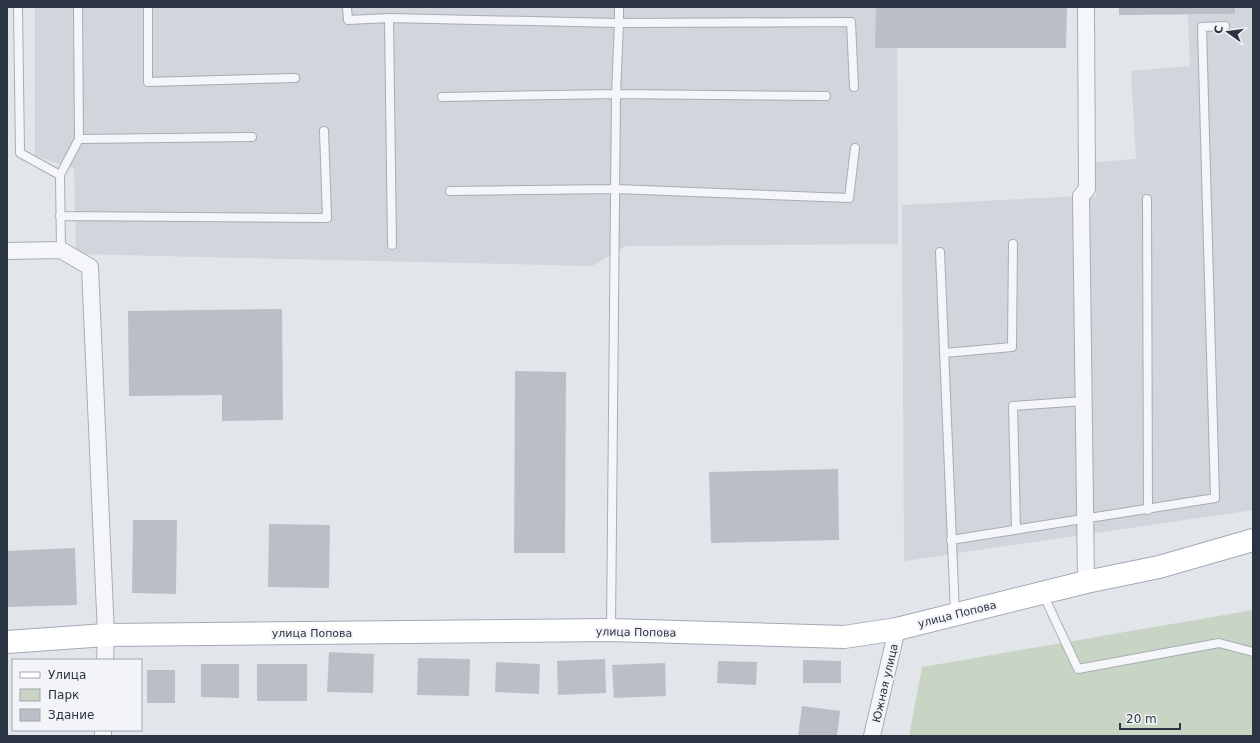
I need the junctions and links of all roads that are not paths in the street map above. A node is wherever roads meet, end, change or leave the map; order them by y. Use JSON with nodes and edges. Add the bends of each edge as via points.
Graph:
{"nodes":[{"id":1,"x":18,"y":7,"type":"edge"},
{"id":2,"x":78,"y":7,"type":"edge"},
{"id":3,"x":148,"y":7,"type":"edge"},
{"id":4,"x":347,"y":7,"type":"edge"},
{"id":5,"x":619,"y":7,"type":"edge"},
{"id":6,"x":1086,"y":7,"type":"edge"},
{"id":7,"x":388,"y":18,"type":"junction"},
{"id":8,"x":619,"y":23,"type":"junction"},
{"id":9,"x":1225,"y":26,"type":"dead end"},
{"id":10,"x":295,"y":78,"type":"dead end"},
{"id":11,"x":854,"y":88,"type":"dead end"},
{"id":12,"x":616,"y":94,"type":"junction"},
{"id":13,"x":826,"y":96,"type":"dead end"},
{"id":14,"x":442,"y":97,"type":"dead end"},
{"id":15,"x":324,"y":131,"type":"dead end"},
{"id":16,"x":252,"y":137,"type":"dead end"},
{"id":17,"x":79,"y":139,"type":"junction"},
{"id":18,"x":855,"y":148,"type":"dead end"},
{"id":19,"x":60,"y":175,"type":"junction"},
{"id":20,"x":616,"y":189,"type":"junction"},
{"id":21,"x":450,"y":191,"type":"dead end"},
{"id":22,"x":1147,"y":199,"type":"dead end"},
{"id":23,"x":60,"y":216,"type":"junction"},
{"id":24,"x":1013,"y":244,"type":"dead end"},
{"id":25,"x":392,"y":245,"type":"dead end"},
{"id":26,"x":61,"y":250,"type":"junction"},
{"id":27,"x":7,"y":251,"type":"edge"},
{"id":28,"x":940,"y":252,"type":"dead end"},
{"id":29,"x":944,"y":353,"type":"junction"},
{"id":30,"x":1084,"y":401,"type":"junction"},
{"id":31,"x":1148,"y":510,"type":"junction"},
{"id":32,"x":1085,"y":519,"type":"junction"},
{"id":33,"x":1016,"y":529,"type":"junction"},
{"id":34,"x":952,"y":540,"type":"junction"},
{"id":35,"x":1253,"y":540,"type":"edge"},
{"id":36,"x":1086,"y":582,"type":"junction"},
{"id":37,"x":1043,"y":593,"type":"junction"},
{"id":38,"x":955,"y":615,"type":"junction"},
{"id":39,"x":897,"y":629,"type":"junction"},
{"id":40,"x":611,"y":630,"type":"junction"},
{"id":41,"x":106,"y":635,"type":"junction"},
{"id":42,"x":7,"y":642,"type":"edge"},
{"id":43,"x":1253,"y":652,"type":"edge"},
{"id":44,"x":105,"y":659,"type":"edge"},
{"id":45,"x":872,"y":736,"type":"edge"}],
"edges":[{"from":1,"to":19,"type":"lane","via":[[20,152]]},
{"from":2,"to":17,"type":"lane"},
{"from":3,"to":10,"type":"lane","via":[[148,82]]},
{"from":4,"to":7,"type":"lane","via":[[348,20]]},
{"from":5,"to":8,"type":"lane"},
{"from":6,"to":30,"type":"street","via":[[1087,189],[1081,196]]},
{"from":7,"to":8,"type":"lane"},
{"from":7,"to":25,"type":"lane"},
{"from":8,"to":11,"type":"lane","via":[[851,22]]},
{"from":8,"to":12,"type":"lane"},
{"from":9,"to":31,"type":"lane","via":[[1202,27],[1215,498]]},
{"from":12,"to":13,"type":"lane"},
{"from":12,"to":14,"type":"lane"},
{"from":12,"to":20,"type":"lane"},
{"from":15,"to":23,"type":"lane","via":[[328,218]]},
{"from":16,"to":17,"type":"lane"},
{"from":17,"to":19,"type":"lane"},
{"from":18,"to":20,"type":"lane","via":[[848,198]]},
{"from":19,"to":23,"type":"lane"},
{"from":20,"to":21,"type":"lane"},
{"from":20,"to":40,"type":"lane"},
{"from":22,"to":31,"type":"lane"},
{"from":23,"to":26,"type":"lane"},
{"from":24,"to":29,"type":"lane","via":[[1012,348]]},
{"from":26,"to":27,"type":"street"},
{"from":26,"to":41,"type":"street","via":[[90,267]]},
{"from":28,"to":29,"type":"lane"},
{"from":29,"to":34,"type":"lane"},
{"from":30,"to":32,"type":"street"},
{"from":30,"to":33,"type":"lane","via":[[1013,406]]},
{"from":31,"to":32,"type":"lane"},
{"from":32,"to":33,"type":"lane"},
{"from":32,"to":36,"type":"street"},
{"from":33,"to":34,"type":"lane"},
{"from":34,"to":38,"type":"lane"},
{"from":35,"to":36,"type":"main road","name":"улица Попова","via":[[1159,567]]},
{"from":36,"to":37,"type":"main road","name":"улица Попова"},
{"from":37,"to":38,"type":"main road","name":"улица Попова"},
{"from":37,"to":43,"type":"lane","via":[[1078,669],[1218,643]]},
{"from":38,"to":39,"type":"main road","name":"улица Попова"},
{"from":39,"to":40,"type":"main road","name":"улица Попова","via":[[844,637]]},
{"from":39,"to":45,"type":"street","name":"Южная улица"},
{"from":40,"to":41,"type":"main road","name":"улица Попова"},
{"from":41,"to":42,"type":"main road","name":"улица Попова"},
{"from":41,"to":44,"type":"street"}]}
